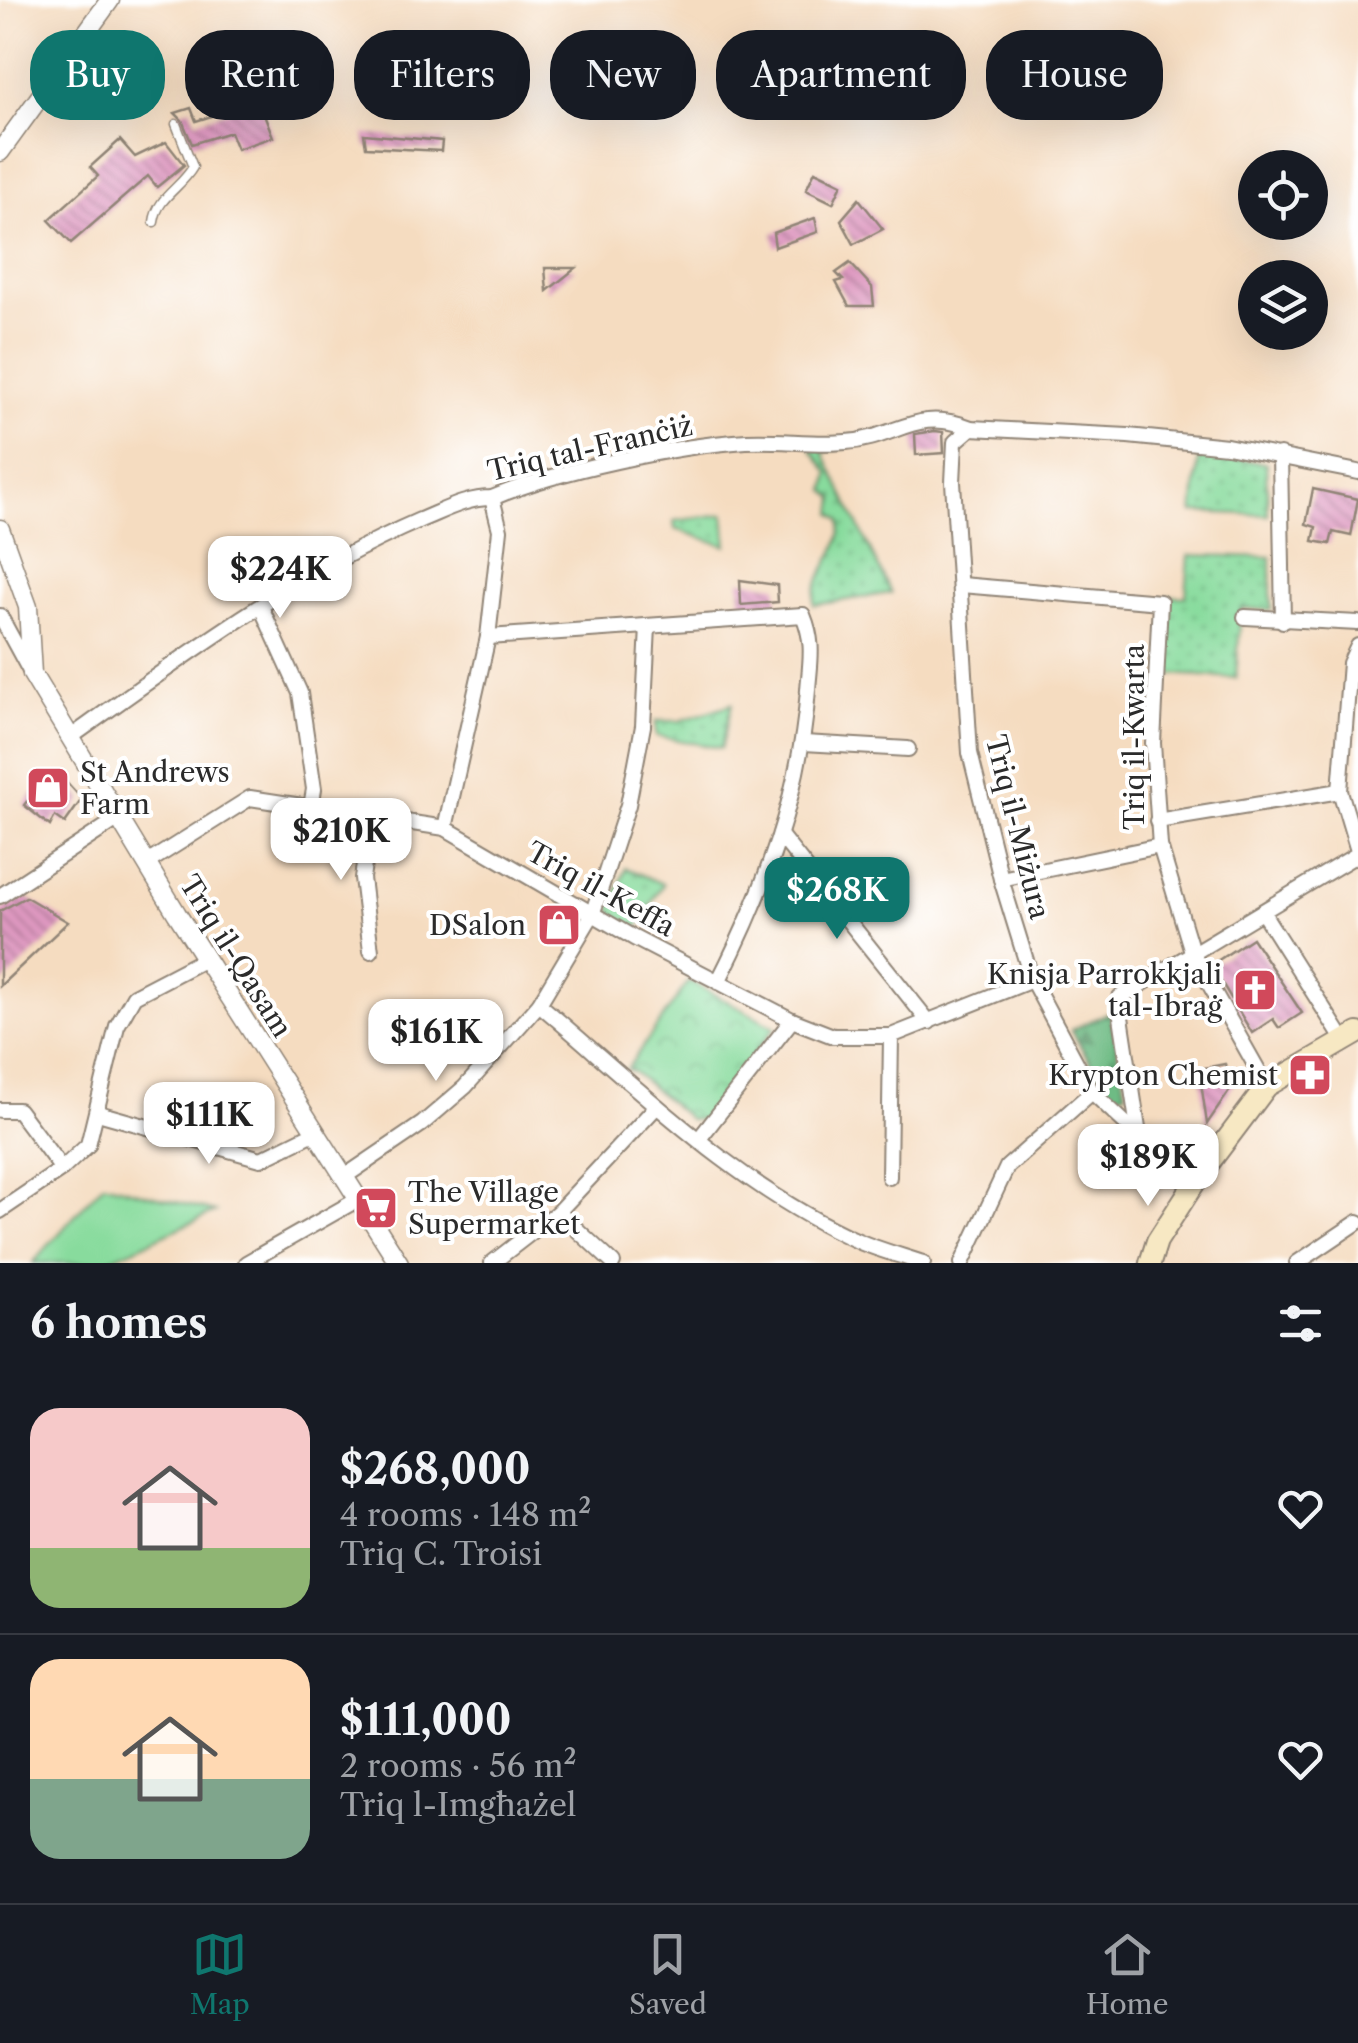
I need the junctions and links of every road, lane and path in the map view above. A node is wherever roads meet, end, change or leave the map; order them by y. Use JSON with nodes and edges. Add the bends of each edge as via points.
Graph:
{"nodes":[{"id":1,"x":110,"y":0,"type":"edge"},
{"id":2,"x":176,"y":124,"type":"dead end"},
{"id":3,"x":0,"y":152,"type":"edge"},
{"id":4,"x":154,"y":222,"type":"dead end"},
{"id":5,"x":971,"y":428,"type":"junction"},
{"id":6,"x":1280,"y":455,"type":"junction"},
{"id":7,"x":1358,"y":472,"type":"edge"},
{"id":8,"x":492,"y":498,"type":"junction"},
{"id":9,"x":0,"y":529,"type":"edge"},
{"id":10,"x":961,"y":585,"type":"junction"},
{"id":11,"x":261,"y":607,"type":"junction"},
{"id":12,"x":0,"y":616,"type":"edge"},
{"id":13,"x":1246,"y":617,"type":"dead end"},
{"id":14,"x":1284,"y":621,"type":"junction"},
{"id":15,"x":1358,"y":624,"type":"edge"},
{"id":16,"x":648,"y":627,"type":"junction"},
{"id":17,"x":488,"y":638,"type":"junction"},
{"id":18,"x":1358,"y":646,"type":"edge"},
{"id":19,"x":32,"y":674,"type":"junction"},
{"id":20,"x":71,"y":738,"type":"junction"},
{"id":21,"x":804,"y":742,"type":"junction"},
{"id":22,"x":908,"y":749,"type":"dead end"},
{"id":23,"x":1340,"y":790,"type":"junction"},
{"id":24,"x":311,"y":806,"type":"junction"},
{"id":25,"x":371,"y":816,"type":"junction"},
{"id":26,"x":120,"y":818,"type":"junction"},
{"id":27,"x":1157,"y":822,"type":"junction"},
{"id":28,"x":446,"y":828,"type":"junction"},
{"id":29,"x":780,"y":835,"type":"junction"},
{"id":30,"x":1160,"y":846,"type":"junction"},
{"id":31,"x":1358,"y":852,"type":"edge"},
{"id":32,"x":147,"y":862,"type":"junction"},
{"id":33,"x":1001,"y":879,"type":"junction"},
{"id":34,"x":0,"y":896,"type":"edge"},
{"id":35,"x":1264,"y":913,"type":"junction"},
{"id":36,"x":592,"y":914,"type":"junction"},
{"id":37,"x":371,"y":951,"type":"dead end"},
{"id":38,"x":1193,"y":956,"type":"junction"},
{"id":39,"x":205,"y":959,"type":"junction"},
{"id":40,"x":1032,"y":980,"type":"junction"},
{"id":41,"x":718,"y":982,"type":"junction"},
{"id":42,"x":539,"y":1004,"type":"junction"},
{"id":43,"x":792,"y":1020,"type":"junction"},
{"id":44,"x":929,"y":1022,"type":"junction"},
{"id":45,"x":891,"y":1036,"type":"junction"},
{"id":46,"x":1351,"y":1037,"type":"edge"},
{"id":47,"x":1267,"y":1086,"type":"junction"},
{"id":48,"x":1092,"y":1092,"type":"junction"},
{"id":49,"x":657,"y":1106,"type":"junction"},
{"id":50,"x":0,"y":1110,"type":"edge"},
{"id":51,"x":98,"y":1113,"type":"junction"},
{"id":52,"x":314,"y":1133,"type":"junction"},
{"id":53,"x":1139,"y":1136,"type":"junction"},
{"id":54,"x":700,"y":1139,"type":"junction"},
{"id":55,"x":62,"y":1169,"type":"junction"},
{"id":56,"x":344,"y":1176,"type":"junction"},
{"id":57,"x":889,"y":1177,"type":"dead end"},
{"id":58,"x":1197,"y":1179,"type":"junction"},
{"id":59,"x":357,"y":1200,"type":"junction"},
{"id":60,"x":0,"y":1211,"type":"edge"},
{"id":61,"x":558,"y":1212,"type":"junction"},
{"id":62,"x":1358,"y":1222,"type":"edge"},
{"id":63,"x":246,"y":1263,"type":"edge"},
{"id":64,"x":399,"y":1263,"type":"edge"},
{"id":65,"x":492,"y":1263,"type":"edge"},
{"id":66,"x":612,"y":1263,"type":"edge"},
{"id":67,"x":923,"y":1263,"type":"edge"},
{"id":68,"x":962,"y":1263,"type":"edge"},
{"id":69,"x":1150,"y":1263,"type":"edge"},
{"id":70,"x":1298,"y":1263,"type":"edge"}],
"edges":[{"from":1,"to":3,"type":"street"},
{"from":2,"to":4,"type":"lane","via":[[193,166],[156,208]]},
{"from":5,"to":6,"type":"street","name":"Triq tal-Franċiż","via":[[1128,436]]},
{"from":5,"to":8,"type":"street","name":"Triq tal-Franċiż","via":[[952,420],[914,420],[845,443],[744,441],[628,460]]},
{"from":5,"to":10,"type":"street","name":"Triq il-Miżura","via":[[956,442],[954,468]]},
{"from":6,"to":7,"type":"street","name":"Triq tal-Franċiż"},
{"from":6,"to":14,"type":"street"},
{"from":8,"to":11,"type":"street","name":"Triq tal-Franċiż","via":[[472,498],[369,542]]},
{"from":8,"to":17,"type":"street","via":[[500,530]]},
{"from":9,"to":19,"type":"street","via":[[28,608]]},
{"from":10,"to":27,"type":"street","name":"Triq il-Kwarta","via":[[1160,602],[1153,743]]},
{"from":10,"to":33,"type":"street","name":"Triq il-Miżura","via":[[970,753]]},
{"from":11,"to":20,"type":"street","name":"Triq tal-Franċiż"},
{"from":11,"to":24,"type":"street","via":[[300,693]]},
{"from":12,"to":19,"type":"street"},
{"from":13,"to":14,"type":"street"},
{"from":14,"to":15,"type":"street"},
{"from":16,"to":17,"type":"street"},
{"from":16,"to":21,"type":"street","via":[[803,616],[812,636]]},
{"from":16,"to":36,"type":"street","via":[[643,726],[628,805]]},
{"from":17,"to":28,"type":"street"},
{"from":18,"to":23,"type":"street","via":[[1350,664]]},
{"from":19,"to":20,"type":"street","name":"Triq il-Qasam"},
{"from":20,"to":26,"type":"street","name":"Triq il-Qasam"},
{"from":21,"to":22,"type":"street"},
{"from":21,"to":29,"type":"street"},
{"from":23,"to":27,"type":"street"},
{"from":23,"to":31,"type":"street"},
{"from":24,"to":25,"type":"street","name":"Triq il-Keffa"},
{"from":24,"to":32,"type":"street","name":"Triq il-Keffa","via":[[250,798]]},
{"from":25,"to":28,"type":"street","name":"Triq il-Keffa"},
{"from":25,"to":37,"type":"street","via":[[362,878]]},
{"from":26,"to":32,"type":"street","name":"Triq il-Qasam"},
{"from":26,"to":34,"type":"street"},
{"from":27,"to":30,"type":"street","name":"Triq il-Kwarta"},
{"from":28,"to":36,"type":"street","name":"Triq il-Keffa"},
{"from":29,"to":41,"type":"street","via":[[754,912]]},
{"from":29,"to":44,"type":"street"},
{"from":30,"to":33,"type":"street"},
{"from":30,"to":38,"type":"street","name":"Triq il-Kwarta"},
{"from":31,"to":35,"type":"street"},
{"from":32,"to":39,"type":"street","name":"Triq il-Qasam"},
{"from":33,"to":40,"type":"street","name":"Triq il-Miżura"},
{"from":35,"to":38,"type":"street"},
{"from":35,"to":46,"type":"street"},
{"from":36,"to":41,"type":"street","name":"Triq il-Keffa"},
{"from":36,"to":42,"type":"street"},
{"from":38,"to":47,"type":"street","name":"Triq il-Kwarta"},
{"from":38,"to":53,"type":"street","via":[[1120,997]]},
{"from":39,"to":51,"type":"street","via":[[134,996],[117,1026]]},
{"from":39,"to":52,"type":"street","name":"Triq il-Qasam"},
{"from":40,"to":44,"type":"street","name":"Triq il-Keffa"},
{"from":40,"to":48,"type":"street","name":"Triq il-Miżura"},
{"from":41,"to":43,"type":"street","name":"Triq il-Keffa"},
{"from":42,"to":49,"type":"street"},
{"from":42,"to":56,"type":"street","via":[[465,1088]]},
{"from":43,"to":45,"type":"street","name":"Triq il-Keffa","via":[[833,1036]]},
{"from":43,"to":54,"type":"street"},
{"from":44,"to":45,"type":"street","name":"Triq il-Keffa"},
{"from":45,"to":57,"type":"street"},
{"from":46,"to":47,"type":"main road"},
{"from":47,"to":58,"type":"main road"},
{"from":48,"to":53,"type":"street","name":"Triq il-Miżura"},
{"from":48,"to":68,"type":"street","via":[[1007,1167]]},
{"from":49,"to":54,"type":"street"},
{"from":49,"to":61,"type":"street"},
{"from":50,"to":55,"type":"street","via":[[18,1110]]},
{"from":51,"to":52,"type":"street","via":[[261,1159]]},
{"from":51,"to":55,"type":"street","via":[[88,1145]]},
{"from":52,"to":56,"type":"street","name":"Triq il-Qasam"},
{"from":53,"to":58,"type":"street","name":"Triq il-Miżura"},
{"from":54,"to":67,"type":"street","via":[[805,1212],[859,1242]]},
{"from":55,"to":60,"type":"street"},
{"from":56,"to":59,"type":"street","name":"Triq il-Qasam"},
{"from":58,"to":69,"type":"main road"},
{"from":59,"to":63,"type":"street"},
{"from":59,"to":64,"type":"street","name":"Triq il-Qasam"},
{"from":61,"to":65,"type":"street"},
{"from":61,"to":66,"type":"street"},
{"from":62,"to":70,"type":"street"}]}
